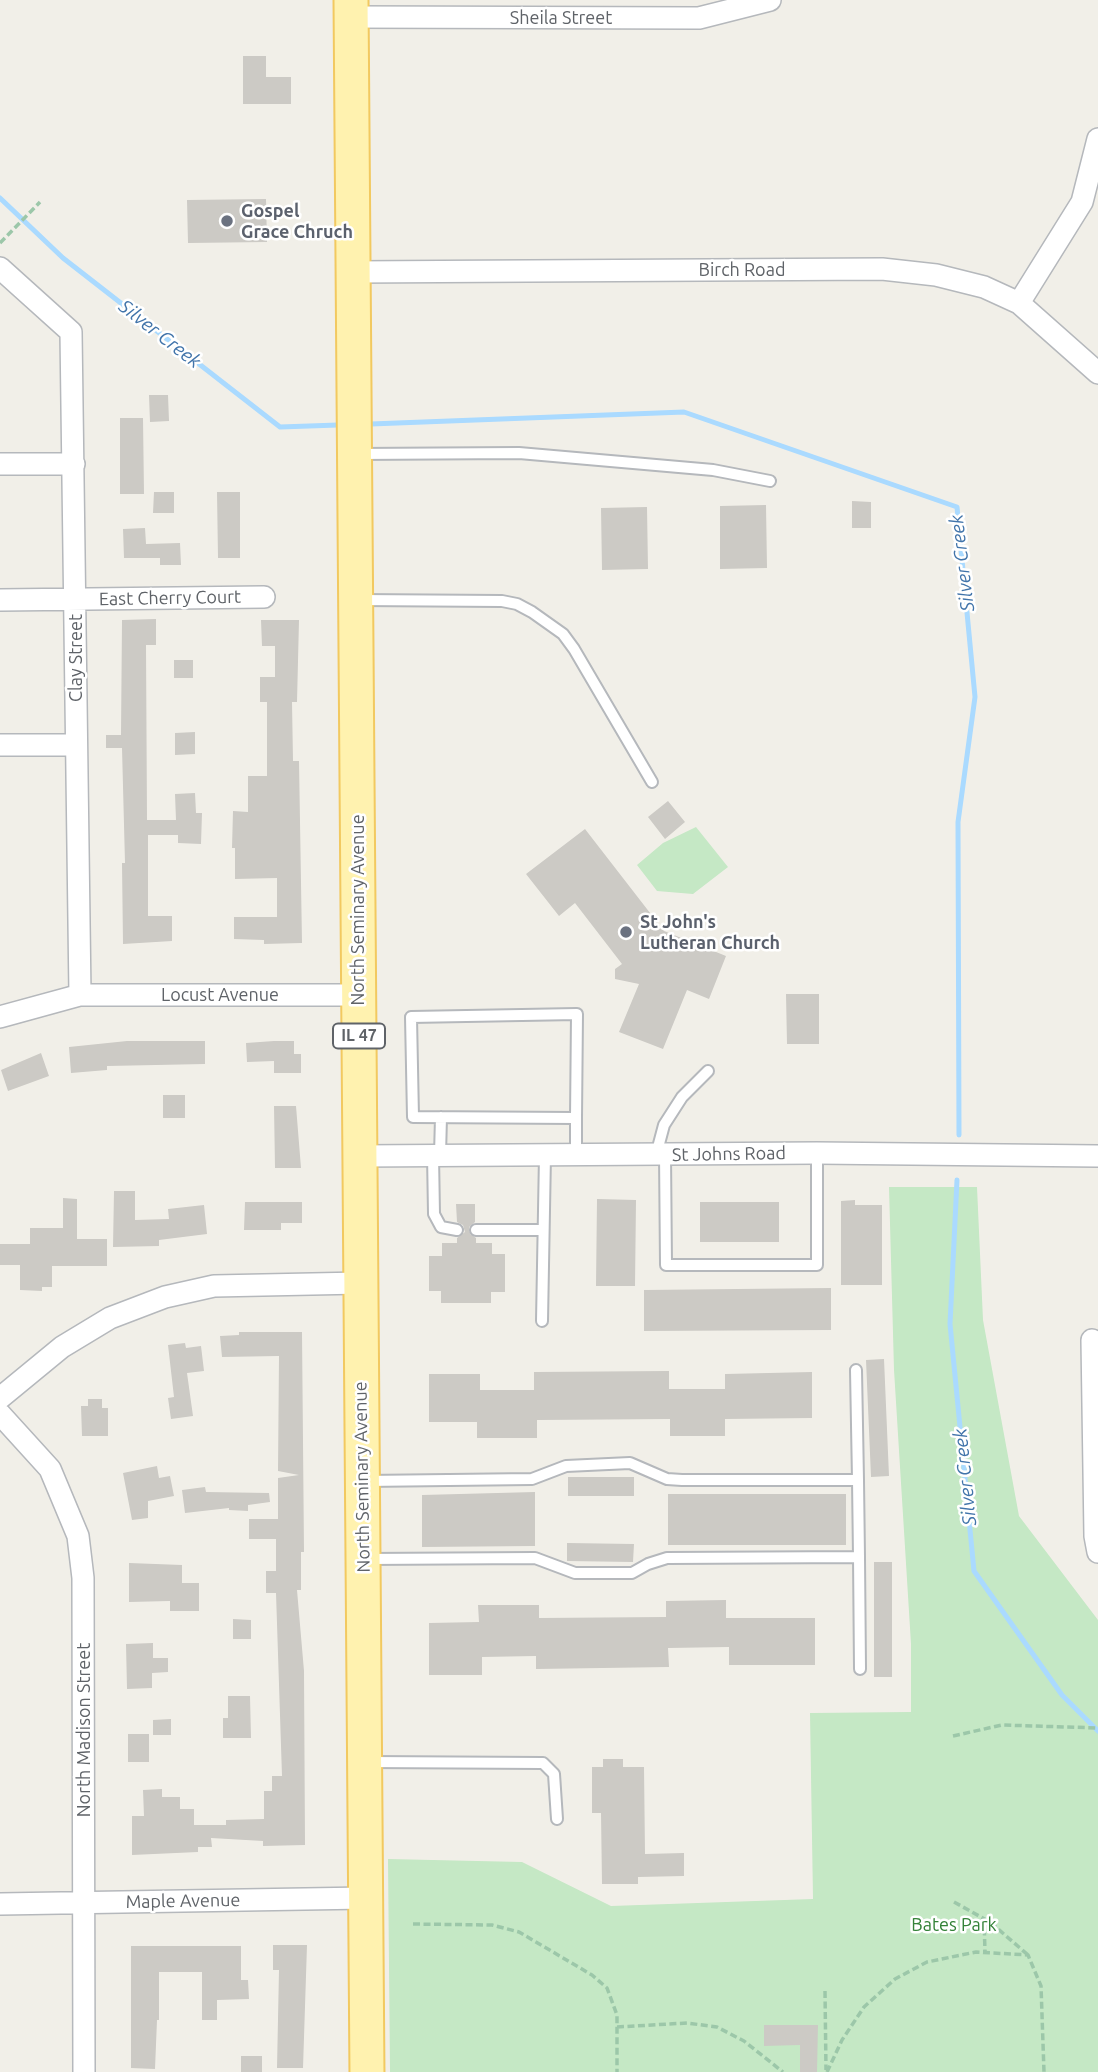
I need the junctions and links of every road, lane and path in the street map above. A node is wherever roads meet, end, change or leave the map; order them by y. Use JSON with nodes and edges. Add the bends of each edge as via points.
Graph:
{"nodes":[{"id":1,"x":770,"y":0,"type":"edge"},
{"id":2,"x":719,"y":7,"type":"edge"},
{"id":3,"x":351,"y":8,"type":"edge"},
{"id":4,"x":1098,"y":139,"type":"edge"},
{"id":5,"x":40,"y":202,"type":"dead end"},
{"id":6,"x":0,"y":243,"type":"edge"},
{"id":7,"x":0,"y":268,"type":"edge"},
{"id":8,"x":353,"y":272,"type":"junction"},
{"id":9,"x":1019,"y":303,"type":"junction"},
{"id":10,"x":1098,"y":373,"type":"edge"},
{"id":11,"x":355,"y":454,"type":"junction"},
{"id":12,"x":0,"y":464,"type":"edge"},
{"id":13,"x":74,"y":464,"type":"junction"},
{"id":14,"x":770,"y":481,"type":"dead end"},
{"id":15,"x":264,"y":597,"type":"dead end"},
{"id":16,"x":76,"y":599,"type":"junction"},
{"id":17,"x":0,"y":600,"type":"edge"},
{"id":18,"x":356,"y":600,"type":"junction"},
{"id":19,"x":76,"y":744,"type":"junction"},
{"id":20,"x":0,"y":745,"type":"edge"},
{"id":21,"x":652,"y":782,"type":"dead end"},
{"id":22,"x":80,"y":995,"type":"junction"},
{"id":23,"x":359,"y":995,"type":"junction"},
{"id":24,"x":0,"y":1017,"type":"edge"},
{"id":25,"x":708,"y":1071,"type":"dead end"},
{"id":26,"x":441,"y":1117,"type":"junction"},
{"id":27,"x":576,"y":1118,"type":"junction"},
{"id":28,"x":817,"y":1153,"type":"junction"},
{"id":29,"x":660,"y":1154,"type":"junction"},
{"id":30,"x":436,"y":1155,"type":"junction"},
{"id":31,"x":545,"y":1155,"type":"junction"},
{"id":32,"x":576,"y":1155,"type":"junction"},
{"id":33,"x":360,"y":1156,"type":"junction"},
{"id":34,"x":1098,"y":1156,"type":"edge"},
{"id":35,"x":457,"y":1230,"type":"dead end"},
{"id":36,"x":476,"y":1230,"type":"dead end"},
{"id":37,"x":543,"y":1230,"type":"junction"},
{"id":38,"x":361,"y":1283,"type":"junction"},
{"id":39,"x":542,"y":1321,"type":"dead end"},
{"id":40,"x":1092,"y":1340,"type":"dead end"},
{"id":41,"x":856,"y":1370,"type":"dead end"},
{"id":42,"x":0,"y":1398,"type":"edge"},
{"id":43,"x":0,"y":1414,"type":"edge"},
{"id":44,"x":858,"y":1480,"type":"junction"},
{"id":45,"x":362,"y":1481,"type":"junction"},
{"id":46,"x":1098,"y":1552,"type":"edge"},
{"id":47,"x":859,"y":1557,"type":"junction"},
{"id":48,"x":363,"y":1559,"type":"junction"},
{"id":49,"x":860,"y":1669,"type":"dead end"},
{"id":50,"x":1098,"y":1728,"type":"edge"},
{"id":51,"x":953,"y":1736,"type":"dead end"},
{"id":52,"x":365,"y":1762,"type":"junction"},
{"id":53,"x":557,"y":1819,"type":"dead end"},
{"id":54,"x":366,"y":1898,"type":"junction"},
{"id":55,"x":954,"y":1902,"type":"dead end"},
{"id":56,"x":0,"y":1904,"type":"edge"},
{"id":57,"x":84,"y":1904,"type":"junction"},
{"id":58,"x":984,"y":1918,"type":"junction"},
{"id":59,"x":413,"y":1924,"type":"dead end"},
{"id":60,"x":985,"y":1952,"type":"junction"},
{"id":61,"x":1028,"y":1955,"type":"junction"},
{"id":62,"x":825,"y":1991,"type":"dead end"},
{"id":63,"x":617,"y":2027,"type":"junction"},
{"id":64,"x":84,"y":2072,"type":"edge"},
{"id":65,"x":367,"y":2072,"type":"edge"},
{"id":66,"x":617,"y":2072,"type":"edge"},
{"id":67,"x":783,"y":2072,"type":"edge"},
{"id":68,"x":826,"y":2072,"type":"edge"},
{"id":69,"x":1044,"y":2072,"type":"edge"}],
"edges":[{"from":1,"to":2,"type":"street","name":"Sheila Street"},
{"from":2,"to":3,"type":"street","name":"Sheila Street","via":[[699,18]]},
{"from":3,"to":8,"type":"main road","name":"North Seminary Avenue","number":"IL 47"},
{"from":4,"to":9,"type":"street","via":[[1082,202]]},
{"from":5,"to":6,"type":"path"},
{"from":7,"to":13,"type":"street","name":"Clay Street","via":[[71,332]]},
{"from":8,"to":9,"type":"street","name":"Birch Road","via":[[882,269],[936,275],[984,287]]},
{"from":8,"to":11,"type":"main road","name":"North Seminary Avenue","number":"IL 47"},
{"from":9,"to":10,"type":"street","name":"Birch Road"},
{"from":11,"to":14,"type":"lane","via":[[519,453],[713,470]]},
{"from":11,"to":18,"type":"main road","name":"North Seminary Avenue","number":"IL 47"},
{"from":12,"to":13,"type":"street"},
{"from":13,"to":16,"type":"street","name":"Clay Street"},
{"from":15,"to":16,"type":"street","name":"East Cherry Court"},
{"from":16,"to":17,"type":"street","name":"East Cherry Court"},
{"from":16,"to":19,"type":"street","name":"Clay Street"},
{"from":18,"to":21,"type":"lane","via":[[502,601],[517,604],[551,624],[574,649]]},
{"from":18,"to":23,"type":"main road","name":"North Seminary Avenue","number":"IL 47"},
{"from":19,"to":20,"type":"street"},
{"from":19,"to":22,"type":"street","name":"Clay Street"},
{"from":22,"to":23,"type":"street","name":"Locust Avenue"},
{"from":22,"to":24,"type":"street"},
{"from":23,"to":33,"type":"main road","name":"North Seminary Avenue","number":"IL 47"},
{"from":25,"to":29,"type":"lane","via":[[682,1097],[664,1125]]},
{"from":26,"to":27,"type":"lane"},
{"from":26,"to":27,"type":"lane","via":[[413,1117],[411,1017],[577,1014]]},
{"from":26,"to":30,"type":"lane"},
{"from":27,"to":32,"type":"lane"},
{"from":28,"to":29,"type":"street","name":"St Johns Road"},
{"from":28,"to":29,"type":"lane","via":[[817,1265],[666,1265]]},
{"from":28,"to":34,"type":"street","name":"St Johns Road"},
{"from":29,"to":32,"type":"street","name":"St Johns Road"},
{"from":30,"to":31,"type":"street","name":"St Johns Road"},
{"from":30,"to":33,"type":"street","name":"St Johns Road"},
{"from":30,"to":35,"type":"lane","via":[[434,1214],[441,1227]]},
{"from":31,"to":32,"type":"street","name":"St Johns Road"},
{"from":31,"to":37,"type":"lane"},
{"from":33,"to":38,"type":"main road","name":"North Seminary Avenue","number":"IL 47"},
{"from":36,"to":37,"type":"lane"},
{"from":37,"to":39,"type":"lane"},
{"from":38,"to":42,"type":"street","via":[[214,1286],[165,1297],[110,1318],[62,1347]]},
{"from":38,"to":45,"type":"main road","name":"North Seminary Avenue","number":"IL 47"},
{"from":40,"to":46,"type":"street"},
{"from":41,"to":44,"type":"lane"},
{"from":43,"to":57,"type":"street","name":"North Madison Street","via":[[50,1469],[78,1536],[83,1578]]},
{"from":44,"to":45,"type":"lane","via":[[667,1479],[630,1463],[566,1466],[532,1479]]},
{"from":44,"to":47,"type":"lane"},
{"from":45,"to":48,"type":"main road","name":"North Seminary Avenue","number":"IL 47"},
{"from":47,"to":48,"type":"lane","via":[[667,1559],[632,1573],[575,1573],[535,1558]]},
{"from":47,"to":49,"type":"lane"},
{"from":48,"to":52,"type":"main road","name":"North Seminary Avenue","number":"IL 47"},
{"from":50,"to":51,"type":"path","via":[[1002,1725]]},
{"from":52,"to":53,"type":"lane","via":[[543,1763],[554,1774]]},
{"from":52,"to":54,"type":"main road","name":"North Seminary Avenue","number":"IL 47"},
{"from":54,"to":57,"type":"street","name":"Maple Avenue"},
{"from":54,"to":65,"type":"main road","name":"North Seminary Avenue","number":"IL 47"},
{"from":55,"to":58,"type":"path"},
{"from":56,"to":57,"type":"street","name":"Maple Avenue"},
{"from":57,"to":64,"type":"street","name":"North Madison Street"},
{"from":58,"to":60,"type":"path"},
{"from":58,"to":61,"type":"path"},
{"from":59,"to":63,"type":"path","via":[[492,1925],[519,1932],[607,1988]]},
{"from":60,"to":61,"type":"path"},
{"from":60,"to":68,"type":"path","via":[[928,1962],[895,1979],[864,2007]]},
{"from":61,"to":69,"type":"path","via":[[1041,1986]]},
{"from":62,"to":68,"type":"path"},
{"from":63,"to":66,"type":"path"},
{"from":63,"to":67,"type":"path","via":[[687,2023],[717,2027],[744,2041]]}]}
